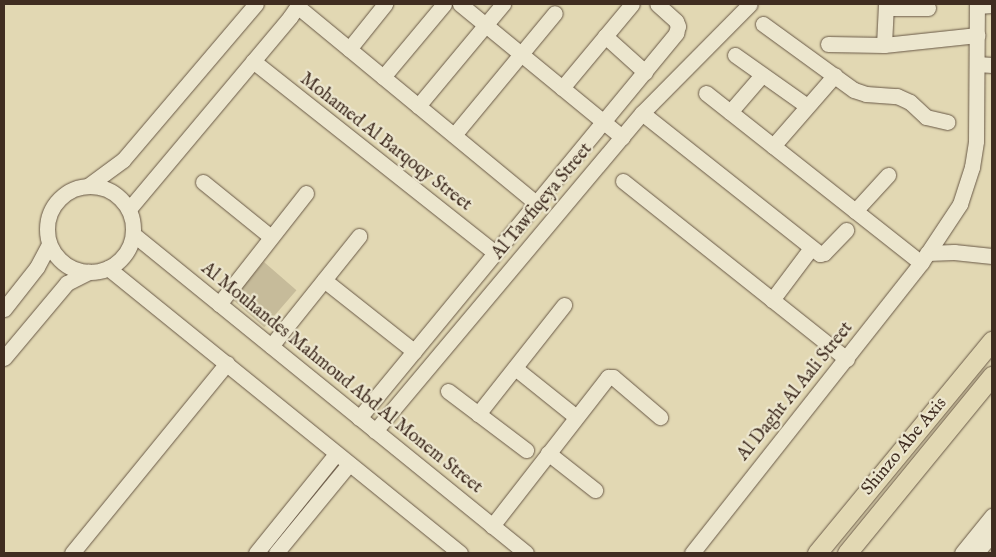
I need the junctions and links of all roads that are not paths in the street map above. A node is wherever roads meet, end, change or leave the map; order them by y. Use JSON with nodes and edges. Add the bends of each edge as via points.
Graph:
{"nodes":[{"id":1,"x":256,"y":4,"type":"edge"},
{"id":2,"x":385,"y":4,"type":"edge"},
{"id":3,"x":444,"y":4,"type":"edge"},
{"id":4,"x":460,"y":4,"type":"edge"},
{"id":5,"x":503,"y":4,"type":"edge"},
{"id":6,"x":632,"y":4,"type":"edge"},
{"id":7,"x":298,"y":5,"type":"edge"},
{"id":8,"x":660,"y":5,"type":"edge"},
{"id":9,"x":750,"y":5,"type":"edge"},
{"id":10,"x":982,"y":5,"type":"edge"},
{"id":11,"x":886,"y":6,"type":"edge"},
{"id":12,"x":928,"y":8,"type":"dead end"},
{"id":13,"x":555,"y":13,"type":"dead end"},
{"id":14,"x":485,"y":24,"type":"junction"},
{"id":15,"x":763,"y":24,"type":"dead end"},
{"id":16,"x":977,"y":35,"type":"junction"},
{"id":17,"x":605,"y":36,"type":"junction"},
{"id":18,"x":828,"y":44,"type":"dead end"},
{"id":19,"x":884,"y":45,"type":"junction"},
{"id":20,"x":349,"y":49,"type":"junction"},
{"id":21,"x":521,"y":54,"type":"junction"},
{"id":22,"x":735,"y":56,"type":"dead end"},
{"id":23,"x":252,"y":61,"type":"junction"},
{"id":24,"x":977,"y":64,"type":"junction"},
{"id":25,"x":992,"y":65,"type":"edge"},
{"id":26,"x":645,"y":72,"type":"junction"},
{"id":27,"x":762,"y":75,"type":"junction"},
{"id":28,"x":835,"y":75,"type":"junction"},
{"id":29,"x":383,"y":77,"type":"junction"},
{"id":30,"x":562,"y":88,"type":"junction"},
{"id":31,"x":706,"y":93,"type":"dead end"},
{"id":32,"x":418,"y":106,"type":"junction"},
{"id":33,"x":807,"y":106,"type":"junction"},
{"id":34,"x":730,"y":112,"type":"junction"},
{"id":35,"x":642,"y":113,"type":"junction"},
{"id":36,"x":604,"y":122,"type":"junction"},
{"id":37,"x":947,"y":122,"type":"dead end"},
{"id":38,"x":454,"y":135,"type":"junction"},
{"id":39,"x":622,"y":137,"type":"junction"},
{"id":40,"x":773,"y":146,"type":"junction"},
{"id":41,"x":888,"y":175,"type":"dead end"},
{"id":42,"x":623,"y":181,"type":"dead end"},
{"id":43,"x":203,"y":182,"type":"dead end"},
{"id":44,"x":89,"y":185,"type":"junction"},
{"id":45,"x":306,"y":193,"type":"dead end"},
{"id":46,"x":536,"y":203,"type":"junction"},
{"id":47,"x":128,"y":209,"type":"junction"},
{"id":48,"x":855,"y":211,"type":"junction"},
{"id":49,"x":846,"y":230,"type":"dead end"},
{"id":50,"x":133,"y":234,"type":"junction"},
{"id":51,"x":360,"y":236,"type":"dead end"},
{"id":52,"x":271,"y":237,"type":"junction"},
{"id":53,"x":49,"y":244,"type":"junction"},
{"id":54,"x":811,"y":248,"type":"junction"},
{"id":55,"x":495,"y":254,"type":"junction"},
{"id":56,"x":992,"y":256,"type":"edge"},
{"id":57,"x":924,"y":258,"type":"junction"},
{"id":58,"x":108,"y":268,"type":"junction"},
{"id":59,"x":90,"y":272,"type":"junction"},
{"id":60,"x":324,"y":280,"type":"junction"},
{"id":61,"x":772,"y":300,"type":"junction"},
{"id":62,"x":219,"y":304,"type":"junction"},
{"id":63,"x":564,"y":305,"type":"dead end"},
{"id":64,"x":4,"y":309,"type":"edge"},
{"id":65,"x":992,"y":341,"type":"edge"},
{"id":66,"x":271,"y":346,"type":"junction"},
{"id":67,"x":414,"y":351,"type":"junction"},
{"id":68,"x":4,"y":358,"type":"edge"},
{"id":69,"x":847,"y":359,"type":"junction"},
{"id":70,"x":227,"y":363,"type":"junction"},
{"id":71,"x":515,"y":368,"type":"junction"},
{"id":72,"x":992,"y":376,"type":"edge"},
{"id":73,"x":448,"y":391,"type":"dead end"},
{"id":74,"x":478,"y":414,"type":"junction"},
{"id":75,"x":575,"y":416,"type":"junction"},
{"id":76,"x":660,"y":417,"type":"dead end"},
{"id":77,"x":359,"y":418,"type":"junction"},
{"id":78,"x":375,"y":430,"type":"junction"},
{"id":79,"x":526,"y":450,"type":"dead end"},
{"id":80,"x":548,"y":453,"type":"junction"},
{"id":81,"x":336,"y":454,"type":"junction"},
{"id":82,"x":349,"y":464,"type":"junction"},
{"id":83,"x":595,"y":490,"type":"dead end"},
{"id":84,"x":296,"y":504,"type":"junction"},
{"id":85,"x":308,"y":514,"type":"junction"},
{"id":86,"x":992,"y":516,"type":"edge"},
{"id":87,"x":492,"y":526,"type":"junction"},
{"id":88,"x":992,"y":534,"type":"edge"},
{"id":89,"x":72,"y":553,"type":"edge"},
{"id":90,"x":256,"y":553,"type":"edge"},
{"id":91,"x":276,"y":553,"type":"edge"},
{"id":92,"x":460,"y":553,"type":"edge"},
{"id":93,"x":526,"y":553,"type":"edge"},
{"id":94,"x":692,"y":553,"type":"edge"},
{"id":95,"x":817,"y":553,"type":"edge"},
{"id":96,"x":847,"y":553,"type":"edge"},
{"id":97,"x":962,"y":553,"type":"edge"},
{"id":98,"x":976,"y":553,"type":"edge"}],
"edges":[{"from":1,"to":44,"type":"street","via":[[123,160]]},
{"from":2,"to":20,"type":"street"},
{"from":3,"to":29,"type":"street"},
{"from":4,"to":14,"type":"street"},
{"from":5,"to":14,"type":"street"},
{"from":6,"to":17,"type":"street"},
{"from":7,"to":20,"type":"street"},
{"from":7,"to":23,"type":"street"},
{"from":8,"to":26,"type":"street","name":"Al Tawfiqeya Street","via":[[678,26]]},
{"from":9,"to":35,"type":"street","name":"Al Tawfiqeya Street"},
{"from":10,"to":16,"type":"street","name":"Al Daght Al Aali Street"},
{"from":11,"to":12,"type":"street"},
{"from":11,"to":19,"type":"street"},
{"from":13,"to":21,"type":"street"},
{"from":14,"to":21,"type":"street"},
{"from":14,"to":32,"type":"street"},
{"from":15,"to":28,"type":"street"},
{"from":16,"to":19,"type":"street"},
{"from":16,"to":24,"type":"street","name":"Al Daght Al Aali Street"},
{"from":17,"to":26,"type":"street"},
{"from":17,"to":30,"type":"street"},
{"from":18,"to":19,"type":"street"},
{"from":20,"to":29,"type":"street"},
{"from":21,"to":30,"type":"street"},
{"from":21,"to":38,"type":"street"},
{"from":22,"to":27,"type":"street"},
{"from":23,"to":47,"type":"street"},
{"from":23,"to":55,"type":"street","name":"Mohamed Al Barqoqy Street"},
{"from":24,"to":25,"type":"street"},
{"from":24,"to":57,"type":"street","name":"Al Daght Al Aali Street","via":[[976,141],[970,175],[960,204]]},
{"from":26,"to":36,"type":"street","name":"Al Tawfiqeya Street"},
{"from":27,"to":33,"type":"street"},
{"from":27,"to":34,"type":"street"},
{"from":28,"to":33,"type":"street"},
{"from":28,"to":37,"type":"street","via":[[860,92],[897,96],[910,102],[926,117]]},
{"from":29,"to":32,"type":"street"},
{"from":30,"to":36,"type":"street"},
{"from":31,"to":34,"type":"street"},
{"from":32,"to":38,"type":"street"},
{"from":33,"to":40,"type":"street"},
{"from":34,"to":40,"type":"street"},
{"from":35,"to":39,"type":"street","name":"Al Tawfiqeya Street"},
{"from":35,"to":54,"type":"street"},
{"from":36,"to":39,"type":"street"},
{"from":36,"to":46,"type":"street","name":"Al Tawfiqeya Street"},
{"from":38,"to":46,"type":"street"},
{"from":39,"to":78,"type":"street","name":"Al Tawfiqeya Street"},
{"from":40,"to":48,"type":"street"},
{"from":41,"to":48,"type":"street"},
{"from":42,"to":61,"type":"street"},
{"from":43,"to":52,"type":"street"},
{"from":44,"to":47,"type":"street","via":[[108,189]]},
{"from":44,"to":53,"type":"street","via":[[66,192],[50,209],[46,233]]},
{"from":45,"to":52,"type":"street"},
{"from":46,"to":55,"type":"street","name":"Al Tawfiqeya Street"},
{"from":47,"to":50,"type":"street"},
{"from":48,"to":57,"type":"street"},
{"from":49,"to":54,"type":"street","via":[[822,254]]},
{"from":50,"to":58,"type":"street","via":[[125,254]]},
{"from":50,"to":62,"type":"street","name":"Al Mouhandes Mahmoud Abd Al Monem Street"},
{"from":51,"to":60,"type":"street"},
{"from":52,"to":62,"type":"street"},
{"from":53,"to":59,"type":"street","via":[[65,265]]},
{"from":53,"to":64,"type":"street","via":[[37,267]]},
{"from":54,"to":61,"type":"street"},
{"from":55,"to":67,"type":"street","name":"Al Tawfiqeya Street"},
{"from":56,"to":57,"type":"street","via":[[954,252]]},
{"from":57,"to":69,"type":"street","name":"Al Daght Al Aali Street"},
{"from":58,"to":59,"type":"street"},
{"from":58,"to":70,"type":"street"},
{"from":59,"to":68,"type":"street","via":[[67,282]]},
{"from":60,"to":66,"type":"street"},
{"from":60,"to":67,"type":"street"},
{"from":61,"to":69,"type":"street"},
{"from":62,"to":66,"type":"street","name":"Al Mouhandes Mahmoud Abd Al Monem Street"},
{"from":63,"to":71,"type":"street"},
{"from":65,"to":95,"type":"main road","name":"Shinzo Abe Axis"},
{"from":66,"to":77,"type":"street","name":"Al Mouhandes Mahmoud Abd Al Monem Street"},
{"from":67,"to":77,"type":"street","name":"Al Tawfiqeya Street"},
{"from":69,"to":94,"type":"street","name":"Al Daght Al Aali Street"},
{"from":70,"to":81,"type":"street"},
{"from":70,"to":89,"type":"street"},
{"from":71,"to":74,"type":"street"},
{"from":71,"to":75,"type":"street"},
{"from":72,"to":96,"type":"main road","name":"Shinzo Abe Axis"},
{"from":73,"to":74,"type":"street"},
{"from":74,"to":79,"type":"street"},
{"from":75,"to":76,"type":"street","via":[[610,377]]},
{"from":75,"to":80,"type":"street"},
{"from":77,"to":78,"type":"street","name":"Al Mouhandes Mahmoud Abd Al Monem Street"},
{"from":78,"to":87,"type":"street","name":"Al Mouhandes Mahmoud Abd Al Monem Street"},
{"from":80,"to":83,"type":"street"},
{"from":80,"to":87,"type":"street"},
{"from":81,"to":82,"type":"street"},
{"from":81,"to":84,"type":"street"},
{"from":82,"to":85,"type":"street"},
{"from":82,"to":92,"type":"street"},
{"from":84,"to":85,"type":"street"},
{"from":84,"to":90,"type":"street"},
{"from":85,"to":91,"type":"street"},
{"from":86,"to":97,"type":"street"},
{"from":87,"to":93,"type":"street","name":"Al Mouhandes Mahmoud Abd Al Monem Street"},
{"from":88,"to":98,"type":"street"}]}
